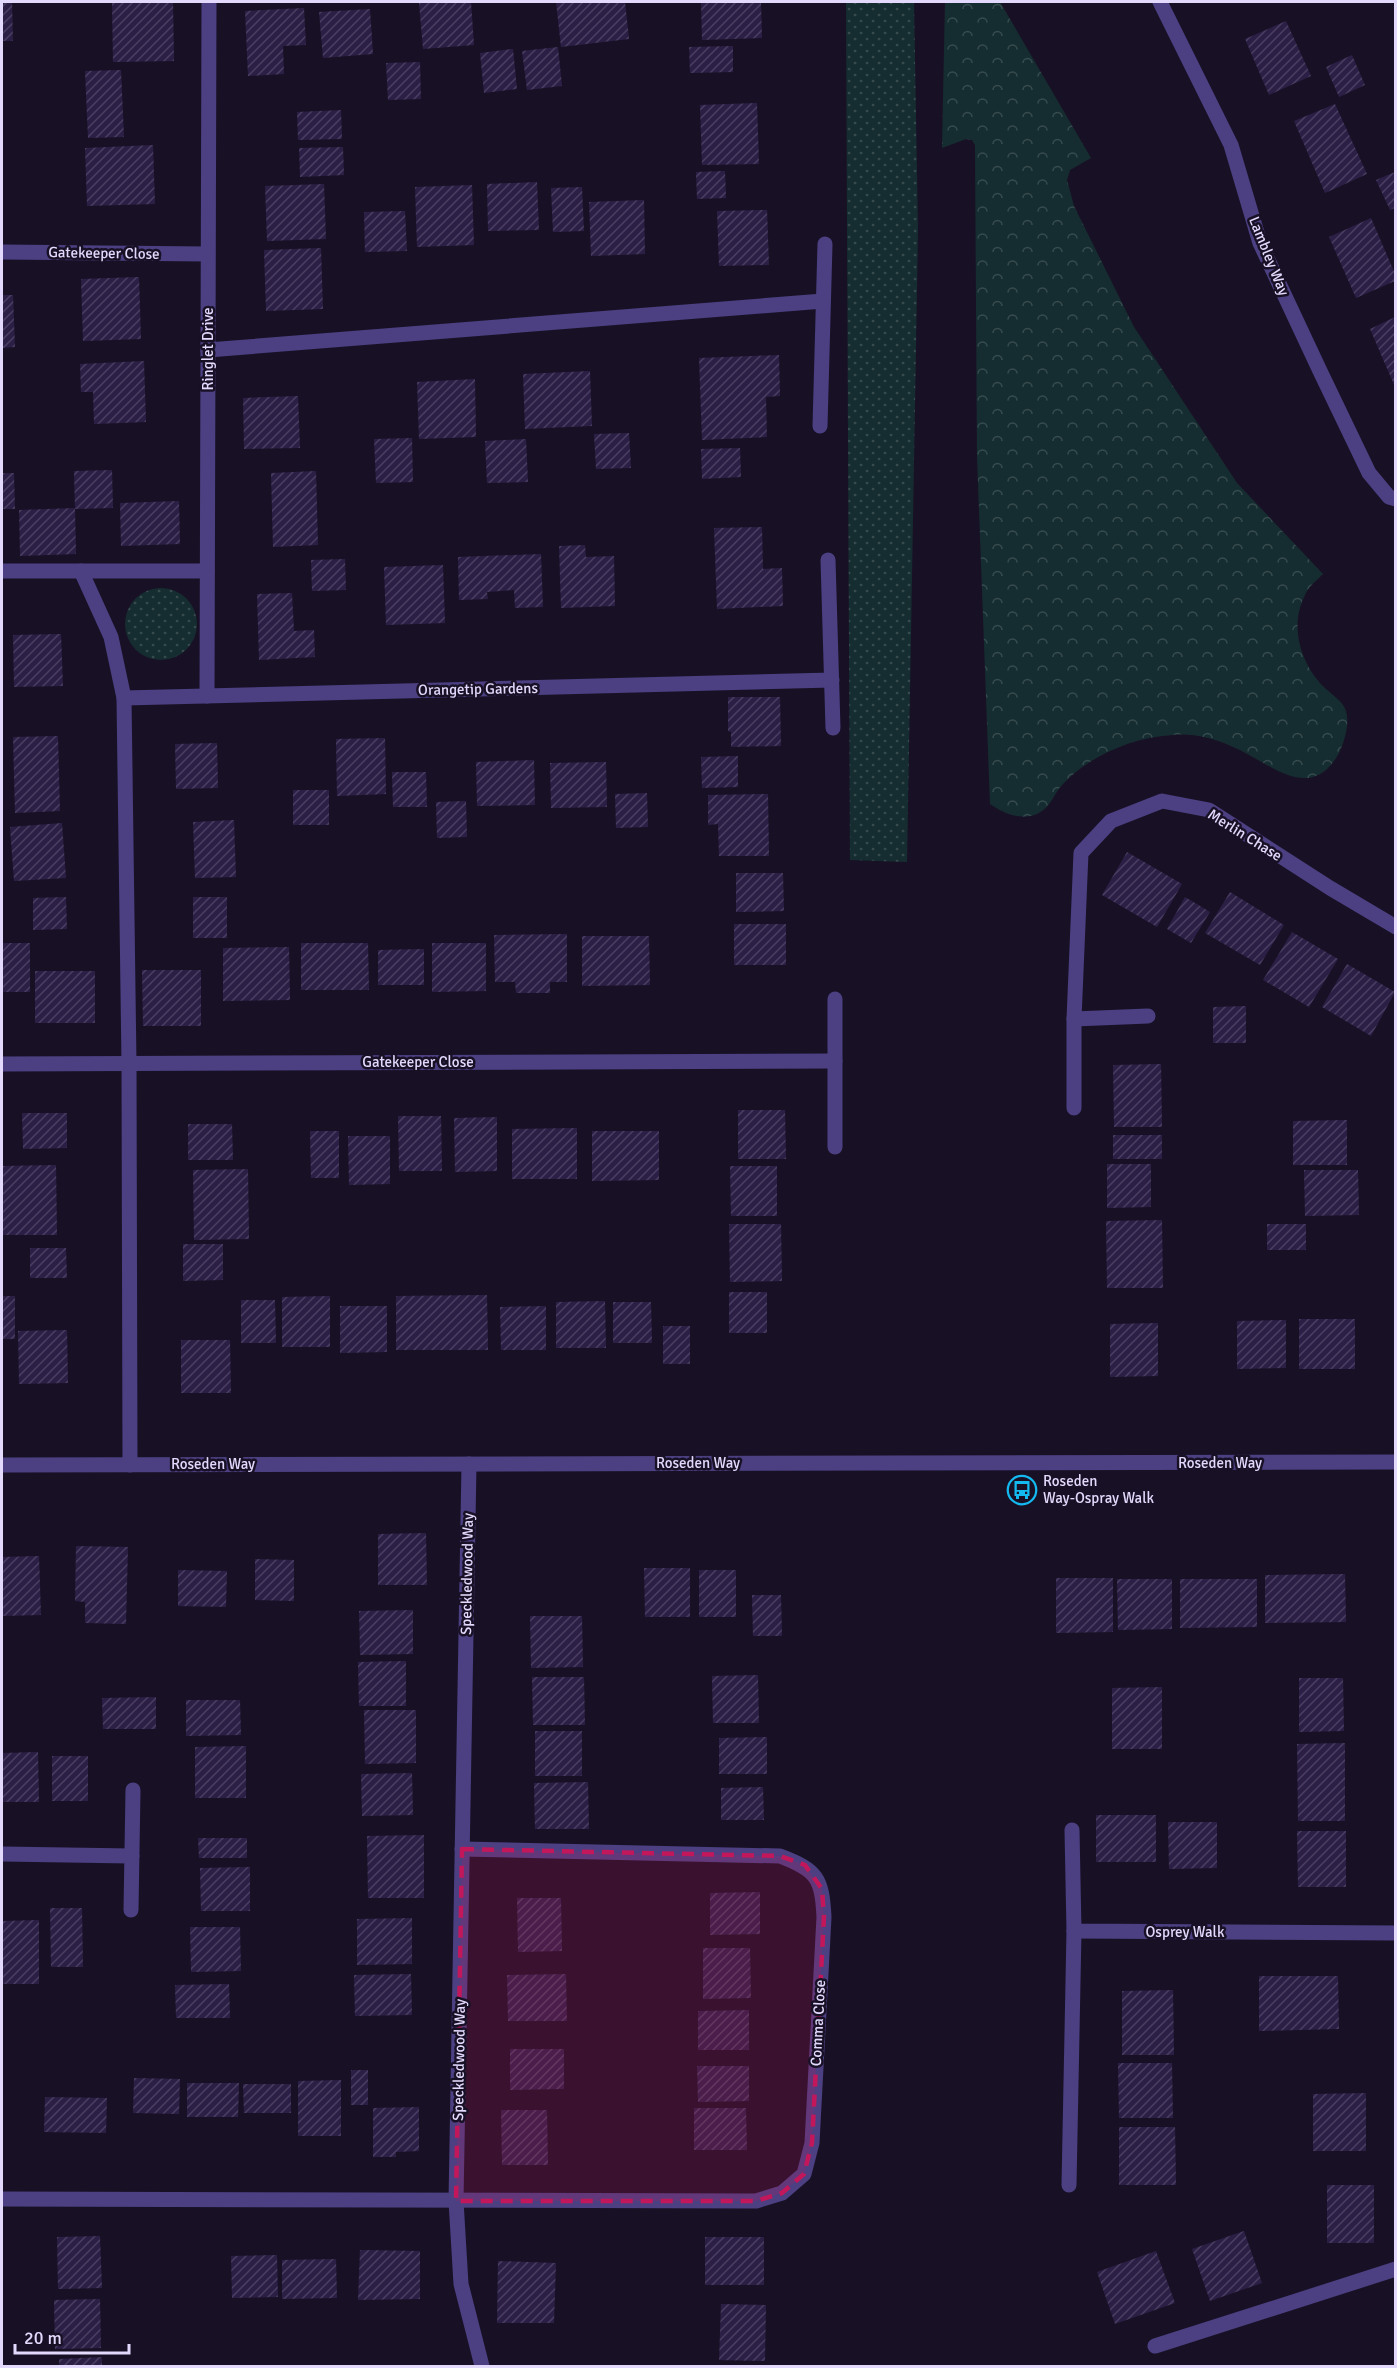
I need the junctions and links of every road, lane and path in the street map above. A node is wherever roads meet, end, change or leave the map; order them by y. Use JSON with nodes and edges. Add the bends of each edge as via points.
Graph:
{"nodes":[{"id":1,"x":209,"y":2,"type":"edge"},
{"id":2,"x":1160,"y":2,"type":"edge"},
{"id":3,"x":825,"y":244,"type":"dead end"},
{"id":4,"x":2,"y":252,"type":"edge"},
{"id":5,"x":207,"y":254,"type":"junction"},
{"id":6,"x":823,"y":302,"type":"junction"},
{"id":7,"x":208,"y":350,"type":"junction"},
{"id":8,"x":820,"y":426,"type":"dead end"},
{"id":9,"x":1395,"y":499,"type":"edge"},
{"id":10,"x":828,"y":560,"type":"dead end"},
{"id":11,"x":2,"y":571,"type":"edge"},
{"id":12,"x":81,"y":571,"type":"junction"},
{"id":13,"x":207,"y":571,"type":"junction"},
{"id":14,"x":832,"y":680,"type":"junction"},
{"id":15,"x":207,"y":696,"type":"junction"},
{"id":16,"x":124,"y":698,"type":"junction"},
{"id":17,"x":833,"y":729,"type":"dead end"},
{"id":18,"x":1395,"y":927,"type":"edge"},
{"id":19,"x":834,"y":999,"type":"dead end"},
{"id":20,"x":1148,"y":1016,"type":"dead end"},
{"id":21,"x":1074,"y":1019,"type":"junction"},
{"id":22,"x":835,"y":1061,"type":"junction"},
{"id":23,"x":2,"y":1064,"type":"edge"},
{"id":24,"x":129,"y":1064,"type":"junction"},
{"id":25,"x":1074,"y":1108,"type":"dead end"},
{"id":26,"x":835,"y":1147,"type":"dead end"},
{"id":27,"x":1395,"y":1462,"type":"edge"},
{"id":28,"x":130,"y":1464,"type":"junction"},
{"id":29,"x":469,"y":1464,"type":"junction"},
{"id":30,"x":2,"y":1465,"type":"edge"},
{"id":31,"x":133,"y":1790,"type":"dead end"},
{"id":32,"x":1072,"y":1830,"type":"dead end"},
{"id":33,"x":462,"y":1849,"type":"junction"},
{"id":34,"x":2,"y":1854,"type":"edge"},
{"id":35,"x":132,"y":1856,"type":"junction"},
{"id":36,"x":131,"y":1910,"type":"dead end"},
{"id":37,"x":1074,"y":1931,"type":"junction"},
{"id":38,"x":1395,"y":1934,"type":"edge"},
{"id":39,"x":1069,"y":2185,"type":"dead end"},
{"id":40,"x":2,"y":2199,"type":"edge"},
{"id":41,"x":456,"y":2201,"type":"junction"},
{"id":42,"x":1395,"y":2269,"type":"edge"},
{"id":43,"x":1155,"y":2346,"type":"dead end"},
{"id":44,"x":482,"y":2367,"type":"edge"}],
"edges":[{"from":1,"to":5,"type":"street","name":"Ringlet Drive"},
{"from":2,"to":9,"type":"street","name":"Lambley Way","via":[[1231,145],[1260,243],[1320,371],[1369,473]]},
{"from":3,"to":6,"type":"street"},
{"from":4,"to":5,"type":"street","name":"Gatekeeper Close"},
{"from":5,"to":7,"type":"street","name":"Ringlet Drive"},
{"from":6,"to":7,"type":"street"},
{"from":6,"to":8,"type":"street"},
{"from":7,"to":13,"type":"street","name":"Ringlet Drive"},
{"from":10,"to":14,"type":"street"},
{"from":11,"to":12,"type":"street"},
{"from":12,"to":13,"type":"street"},
{"from":12,"to":16,"type":"street","via":[[111,637]]},
{"from":13,"to":15,"type":"street","name":"Ringlet Drive"},
{"from":14,"to":15,"type":"street","name":"Orangetip Gardens"},
{"from":14,"to":17,"type":"street"},
{"from":15,"to":16,"type":"street","name":"Orangetip Gardens"},
{"from":16,"to":24,"type":"street"},
{"from":18,"to":21,"type":"street","name":"Merlin Chase","via":[[1209,810],[1162,801],[1111,821],[1081,853]]},
{"from":19,"to":22,"type":"street"},
{"from":20,"to":21,"type":"street"},
{"from":21,"to":25,"type":"street","name":"Merlin Chase"},
{"from":22,"to":24,"type":"street","name":"Gatekeeper Close"},
{"from":22,"to":26,"type":"street"},
{"from":23,"to":24,"type":"street","name":"Gatekeeper Close"},
{"from":24,"to":28,"type":"street"},
{"from":27,"to":29,"type":"street","name":"Roseden Way"},
{"from":28,"to":29,"type":"street","name":"Roseden Way"},
{"from":28,"to":30,"type":"street","name":"Roseden Way"},
{"from":29,"to":33,"type":"street","name":"Speckledwood Way"},
{"from":31,"to":35,"type":"street"},
{"from":32,"to":37,"type":"street"},
{"from":33,"to":41,"type":"street","name":"Speckledwood Way"},
{"from":33,"to":41,"type":"street","name":"Comma Close","via":[[780,1856],[805,1865],[822,1889],[824,1917],[812,2143],[804,2174],[782,2193],[756,2201]]},
{"from":34,"to":35,"type":"street"},
{"from":35,"to":36,"type":"street"},
{"from":37,"to":38,"type":"street","name":"Osprey Walk"},
{"from":37,"to":39,"type":"street"},
{"from":40,"to":41,"type":"street"},
{"from":41,"to":44,"type":"street","name":"Speckledwood Way","via":[[461,2284]]},
{"from":42,"to":43,"type":"street"}]}
